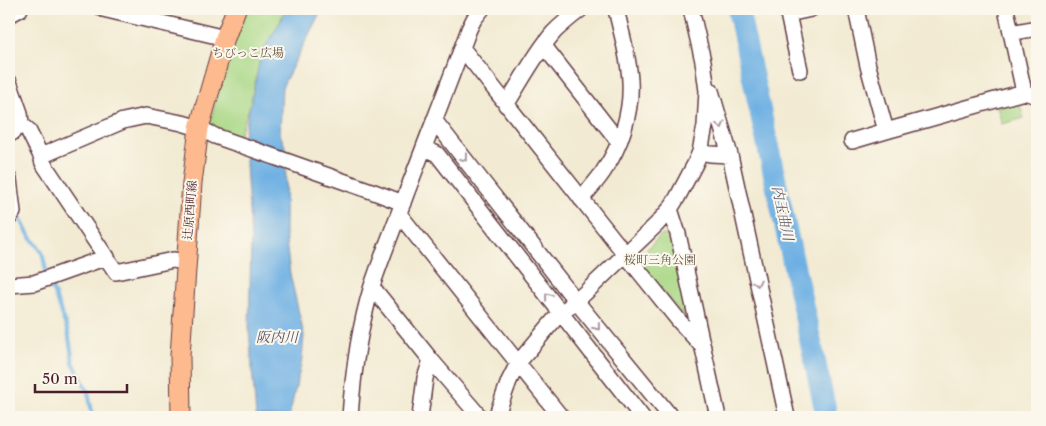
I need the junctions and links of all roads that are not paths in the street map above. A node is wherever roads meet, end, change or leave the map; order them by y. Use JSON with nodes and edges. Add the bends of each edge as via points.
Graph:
{"nodes":[{"id":1,"x":20,"y":9,"type":"edge"},
{"id":2,"x":103,"y":9,"type":"edge"},
{"id":3,"x":236,"y":9,"type":"edge"},
{"id":4,"x":482,"y":9,"type":"edge"},
{"id":5,"x":581,"y":9,"type":"edge"},
{"id":6,"x":616,"y":9,"type":"edge"},
{"id":7,"x":692,"y":9,"type":"edge"},
{"id":8,"x":811,"y":9,"type":"edge"},
{"id":9,"x":856,"y":9,"type":"edge"},
{"id":10,"x":1006,"y":9,"type":"edge"},
{"id":11,"x":788,"y":11,"type":"edge"},
{"id":12,"x":9,"y":15,"type":"edge"},
{"id":13,"x":1037,"y":28,"type":"edge"},
{"id":14,"x":1011,"y":33,"type":"junction"},
{"id":15,"x":225,"y":38,"type":"junction"},
{"id":16,"x":544,"y":46,"type":"junction"},
{"id":17,"x":462,"y":48,"type":"junction"},
{"id":18,"x":702,"y":61,"type":"junction"},
{"id":19,"x":800,"y":70,"type":"dead end"},
{"id":20,"x":9,"y":82,"type":"edge"},
{"id":21,"x":1031,"y":94,"type":"edge"},
{"id":22,"x":506,"y":105,"type":"junction"},
{"id":23,"x":434,"y":120,"type":"junction"},
{"id":24,"x":14,"y":131,"type":"edge"},
{"id":25,"x":886,"y":131,"type":"junction"},
{"id":26,"x":207,"y":132,"type":"junction"},
{"id":27,"x":852,"y":141,"type":"dead end"},
{"id":28,"x":619,"y":142,"type":"junction"},
{"id":29,"x":424,"y":148,"type":"junction"},
{"id":30,"x":700,"y":152,"type":"junction"},
{"id":31,"x":730,"y":155,"type":"junction"},
{"id":32,"x":41,"y":156,"type":"junction"},
{"id":33,"x":9,"y":179,"type":"edge"},
{"id":34,"x":581,"y":199,"type":"junction"},
{"id":35,"x":401,"y":209,"type":"junction"},
{"id":36,"x":670,"y":209,"type":"junction"},
{"id":37,"x":9,"y":218,"type":"edge"},
{"id":38,"x":626,"y":255,"type":"junction"},
{"id":39,"x":107,"y":257,"type":"junction"},
{"id":40,"x":186,"y":262,"type":"junction"},
{"id":41,"x":9,"y":285,"type":"edge"},
{"id":42,"x":372,"y":287,"type":"junction"},
{"id":43,"x":576,"y":301,"type":"junction"},
{"id":44,"x":561,"y":313,"type":"junction"},
{"id":45,"x":703,"y":347,"type":"junction"},
{"id":46,"x":431,"y":360,"type":"junction"},
{"id":47,"x":518,"y":363,"type":"junction"},
{"id":48,"x":181,"y":417,"type":"edge"},
{"id":49,"x":350,"y":417,"type":"edge"},
{"id":50,"x":420,"y":417,"type":"edge"},
{"id":51,"x":480,"y":417,"type":"edge"},
{"id":52,"x":496,"y":417,"type":"edge"},
{"id":53,"x":561,"y":417,"type":"edge"},
{"id":54,"x":642,"y":417,"type":"edge"},
{"id":55,"x":671,"y":417,"type":"edge"},
{"id":56,"x":718,"y":417,"type":"edge"},
{"id":57,"x":787,"y":417,"type":"edge"}],
"edges":[{"from":1,"to":12,"type":"street"},
{"from":2,"to":15,"type":"street"},
{"from":3,"to":15,"type":"main road","name":"辻原西町線"},
{"from":4,"to":17,"type":"street"},
{"from":5,"to":16,"type":"street"},
{"from":6,"to":28,"type":"street","via":[[630,83],[627,115]]},
{"from":7,"to":18,"type":"street"},
{"from":8,"to":11,"type":"street"},
{"from":9,"to":25,"type":"street"},
{"from":10,"to":14,"type":"street"},
{"from":11,"to":19,"type":"street"},
{"from":13,"to":14,"type":"street"},
{"from":14,"to":21,"type":"street"},
{"from":15,"to":26,"type":"main road","name":"辻原西町線"},
{"from":16,"to":22,"type":"street"},
{"from":16,"to":28,"type":"street"},
{"from":17,"to":22,"type":"street"},
{"from":17,"to":23,"type":"street"},
{"from":18,"to":30,"type":"street","via":[[707,103]]},
{"from":18,"to":31,"type":"street","one_way":true},
{"from":20,"to":24,"type":"street","via":[[20,113]]},
{"from":21,"to":25,"type":"street"},
{"from":22,"to":34,"type":"street"},
{"from":23,"to":29,"type":"street"},
{"from":23,"to":43,"type":"street","one_way":true},
{"from":24,"to":32,"type":"street","via":[[28,130]]},
{"from":25,"to":27,"type":"street"},
{"from":26,"to":32,"type":"street","via":[[146,116],[123,121]]},
{"from":26,"to":35,"type":"street","via":[[338,180]]},
{"from":26,"to":40,"type":"main road","name":"辻原西町線","via":[[192,183]]},
{"from":28,"to":34,"type":"street","via":[[603,173]]},
{"from":29,"to":35,"type":"street"},
{"from":44,"to":29,"type":"street","one_way":true,"via":[[437,154]]},
{"from":30,"to":31,"type":"street"},
{"from":30,"to":36,"type":"street"},
{"from":31,"to":57,"type":"street","one_way":true},
{"from":32,"to":39,"type":"street"},
{"from":33,"to":37,"type":"street","via":[[13,212]]},
{"from":34,"to":38,"type":"street"},
{"from":35,"to":42,"type":"street"},
{"from":35,"to":47,"type":"street"},
{"from":36,"to":38,"type":"street"},
{"from":36,"to":45,"type":"street"},
{"from":38,"to":43,"type":"street"},
{"from":38,"to":45,"type":"street"},
{"from":39,"to":40,"type":"street","via":[[116,272],[173,260]]},
{"from":39,"to":41,"type":"street","via":[[34,283]]},
{"from":40,"to":48,"type":"main road","name":"辻原西町線","via":[[180,356]]},
{"from":42,"to":46,"type":"street"},
{"from":42,"to":49,"type":"street","via":[[353,376]]},
{"from":43,"to":44,"type":"street"},
{"from":43,"to":55,"type":"street","one_way":true},
{"from":44,"to":47,"type":"street"},
{"from":44,"to":54,"type":"street"},
{"from":45,"to":56,"type":"street"},
{"from":46,"to":50,"type":"street"},
{"from":46,"to":51,"type":"street"},
{"from":47,"to":52,"type":"street"},
{"from":47,"to":53,"type":"street"}]}
